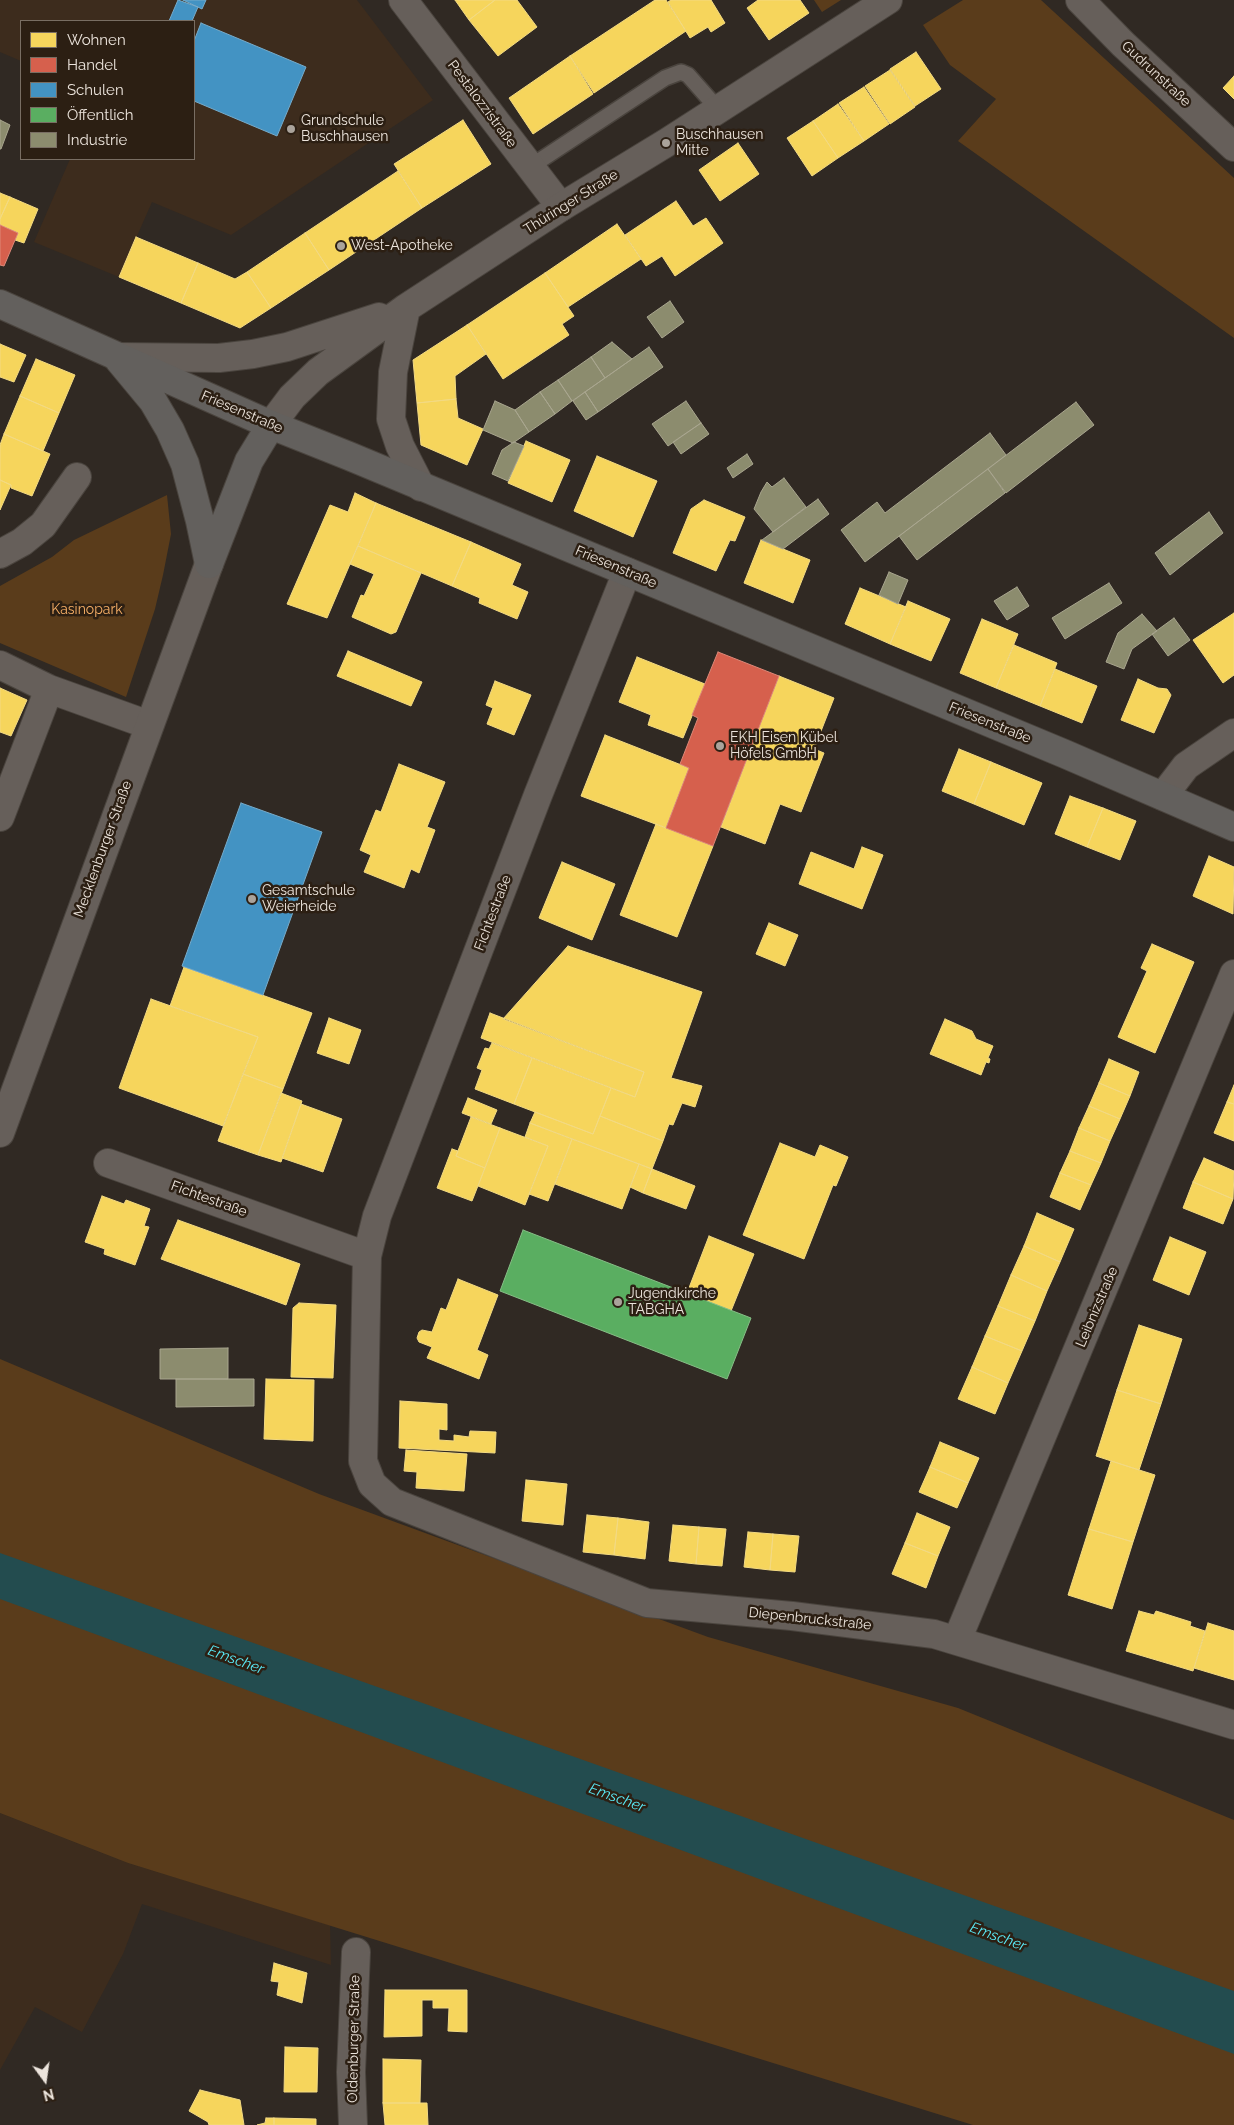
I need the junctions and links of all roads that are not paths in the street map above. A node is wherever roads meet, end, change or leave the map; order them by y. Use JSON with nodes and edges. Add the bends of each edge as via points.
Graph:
{"nodes":[{"id":1,"x":403,"y":0,"type":"edge"},
{"id":2,"x":888,"y":0,"type":"edge"},
{"id":3,"x":1080,"y":0,"type":"edge"},
{"id":4,"x":718,"y":109,"type":"junction"},
{"id":5,"x":1234,"y":147,"type":"edge"},
{"id":6,"x":530,"y":167,"type":"junction"},
{"id":7,"x":560,"y":207,"type":"junction"},
{"id":8,"x":0,"y":304,"type":"edge"},
{"id":9,"x":406,"y":308,"type":"junction"},
{"id":10,"x":117,"y":357,"type":"junction"},
{"id":11,"x":271,"y":425,"type":"junction"},
{"id":12,"x":77,"y":477,"type":"dead end"},
{"id":13,"x":420,"y":487,"type":"junction"},
{"id":14,"x":0,"y":554,"type":"edge"},
{"id":15,"x":209,"y":564,"type":"junction"},
{"id":16,"x":628,"y":572,"type":"junction"},
{"id":17,"x":0,"y":664,"type":"edge"},
{"id":18,"x":49,"y":689,"type":"junction"},
{"id":19,"x":149,"y":725,"type":"junction"},
{"id":20,"x":1234,"y":733,"type":"edge"},
{"id":21,"x":1163,"y":796,"type":"junction"},
{"id":22,"x":0,"y":817,"type":"edge"},
{"id":23,"x":1234,"y":827,"type":"edge"},
{"id":24,"x":1234,"y":974,"type":"edge"},
{"id":25,"x":0,"y":1133,"type":"edge"},
{"id":26,"x":108,"y":1163,"type":"dead end"},
{"id":27,"x":368,"y":1256,"type":"junction"},
{"id":28,"x":392,"y":1502,"type":"joint"},
{"id":29,"x":957,"y":1640,"type":"junction"},
{"id":30,"x":1234,"y":1725,"type":"edge"},
{"id":31,"x":356,"y":1952,"type":"dead end"},
{"id":32,"x":353,"y":2125,"type":"edge"}],
"edges":[{"from":1,"to":6,"type":"street","name":"Pestalozzistraße"},
{"from":2,"to":4,"type":"street","name":"Thüringer Straße"},
{"from":3,"to":5,"type":"street","name":"Gudrunstraße"},
{"from":4,"to":6,"type":"lane","via":[[688,75],[681,72],[665,78]]},
{"from":4,"to":7,"type":"street","name":"Thüringer Straße"},
{"from":6,"to":7,"type":"street","name":"Pestalozzistraße"},
{"from":7,"to":9,"type":"street","name":"Thüringer Straße"},
{"from":8,"to":10,"type":"main road","name":"Friesenstraße"},
{"from":9,"to":10,"type":"street","via":[[253,354],[219,358]]},
{"from":9,"to":11,"type":"street","name":"Thüringer Straße","via":[[318,372],[292,397]]},
{"from":9,"to":13,"type":"street","via":[[393,372],[392,419],[400,446]]},
{"from":10,"to":11,"type":"main road","name":"Friesenstraße"},
{"from":10,"to":15,"type":"main road","via":[[153,401],[170,430],[185,464]]},
{"from":11,"to":13,"type":"main road","name":"Friesenstraße"},
{"from":11,"to":15,"type":"main road","name":"Mecklenburger Straße","via":[[249,461]]},
{"from":12,"to":14,"type":"street","via":[[42,525],[22,542]]},
{"from":13,"to":16,"type":"main road","name":"Friesenstraße"},
{"from":15,"to":19,"type":"street","name":"Mecklenburger Straße"},
{"from":16,"to":21,"type":"main road","name":"Friesenstraße"},
{"from":16,"to":27,"type":"street","name":"Fichtestraße","via":[[391,1175]]},
{"from":17,"to":18,"type":"street"},
{"from":18,"to":19,"type":"street"},
{"from":18,"to":22,"type":"street"},
{"from":19,"to":25,"type":"street","name":"Mecklenburger Straße"},
{"from":20,"to":21,"type":"street","via":[[1186,766]]},
{"from":21,"to":23,"type":"main road","name":"Friesenstraße"},
{"from":24,"to":29,"type":"street","name":"Leibnizstraße"},
{"from":26,"to":27,"type":"street","name":"Fichtestraße"},
{"from":27,"to":28,"type":"street","name":"Fichtestraße","via":[[363,1461],[372,1484]]},
{"from":28,"to":29,"type":"street","name":"Diepenbruckstraße","via":[[647,1603],[802,1617],[934,1634]]},
{"from":29,"to":30,"type":"street","name":"Diepenbruckstraße"},
{"from":31,"to":32,"type":"street","name":"Oldenburger Straße"}]}
